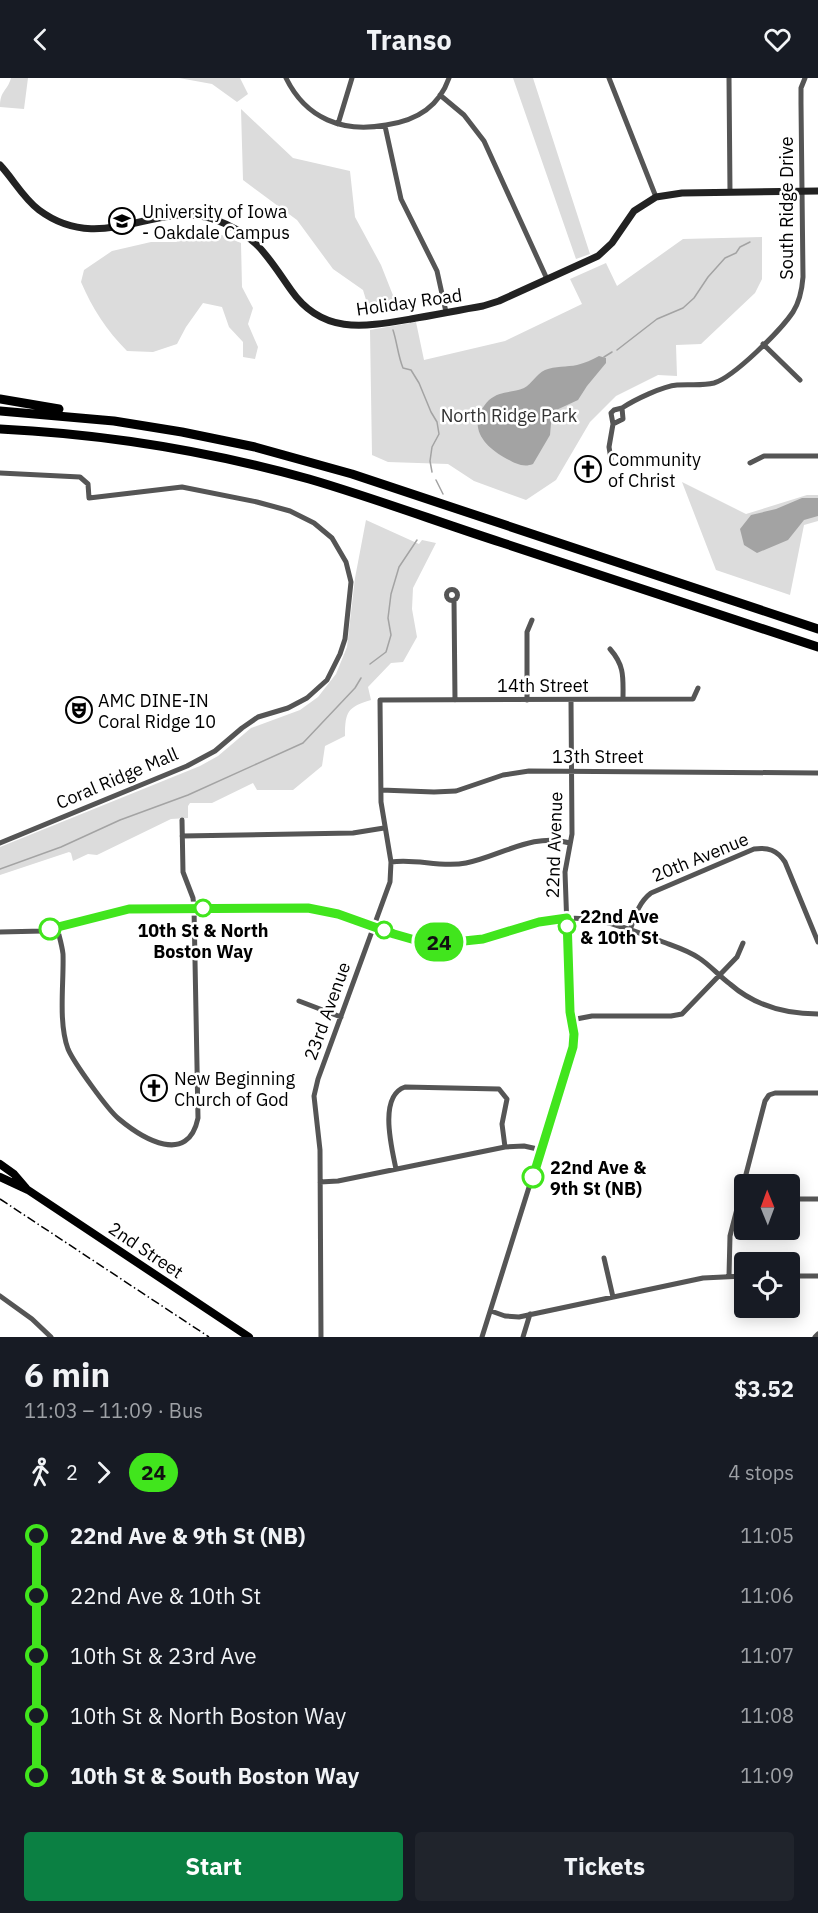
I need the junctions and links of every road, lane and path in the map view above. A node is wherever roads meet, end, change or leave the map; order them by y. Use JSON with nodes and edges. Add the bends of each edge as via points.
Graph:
{"nodes":[{"id":1,"x":286,"y":78,"type":"edge"},
{"id":2,"x":352,"y":78,"type":"edge"},
{"id":3,"x":449,"y":78,"type":"edge"},
{"id":4,"x":609,"y":78,"type":"edge"},
{"id":5,"x":729,"y":78,"type":"edge"},
{"id":6,"x":805,"y":78,"type":"edge"},
{"id":7,"x":440,"y":95,"type":"junction"},
{"id":8,"x":338,"y":124,"type":"junction"},
{"id":9,"x":385,"y":126,"type":"junction"},
{"id":10,"x":0,"y":165,"type":"edge"},
{"id":11,"x":802,"y":191,"type":"junction"},
{"id":12,"x":818,"y":191,"type":"edge"},
{"id":13,"x":730,"y":192,"type":"junction"},
{"id":14,"x":656,"y":197,"type":"junction"},
{"id":15,"x":547,"y":279,"type":"junction"},
{"id":16,"x":446,"y":312,"type":"junction"},
{"id":17,"x":763,"y":344,"type":"junction"},
{"id":18,"x":800,"y":380,"type":"dead end"},
{"id":19,"x":0,"y":399,"type":"edge"},
{"id":20,"x":622,"y":408,"type":"junction"},
{"id":21,"x":0,"y":411,"type":"edge"},
{"id":22,"x":613,"y":424,"type":"junction"},
{"id":23,"x":141,"y":425,"type":"junction"},
{"id":24,"x":0,"y":431,"type":"edge"},
{"id":25,"x":818,"y":456,"type":"edge"},
{"id":26,"x":612,"y":459,"type":"dead end"},
{"id":27,"x":750,"y":463,"type":"dead end"},
{"id":28,"x":0,"y":473,"type":"edge"},
{"id":29,"x":454,"y":600,"type":"dead end"},
{"id":30,"x":531,"y":620,"type":"dead end"},
{"id":31,"x":818,"y":629,"type":"edge"},
{"id":32,"x":818,"y":647,"type":"edge"},
{"id":33,"x":610,"y":649,"type":"dead end"},
{"id":34,"x":698,"y":688,"type":"dead end"},
{"id":35,"x":623,"y":699,"type":"junction"},
{"id":36,"x":380,"y":700,"type":"joint"},
{"id":37,"x":455,"y":700,"type":"junction"},
{"id":38,"x":526,"y":700,"type":"junction"},
{"id":39,"x":571,"y":700,"type":"junction"},
{"id":40,"x":571,"y":771,"type":"junction"},
{"id":41,"x":818,"y":773,"type":"edge"},
{"id":42,"x":381,"y":790,"type":"junction"},
{"id":43,"x":182,"y":820,"type":"dead end"},
{"id":44,"x":384,"y":828,"type":"junction"},
{"id":45,"x":182,"y":836,"type":"junction"},
{"id":46,"x":0,"y":843,"type":"edge"},
{"id":47,"x":570,"y":843,"type":"junction"},
{"id":48,"x":391,"y":862,"type":"junction"},
{"id":49,"x":194,"y":908,"type":"junction"},
{"id":50,"x":567,"y":918,"type":"junction"},
{"id":51,"x":57,"y":927,"type":"junction"},
{"id":52,"x":375,"y":927,"type":"junction"},
{"id":53,"x":630,"y":930,"type":"junction"},
{"id":54,"x":0,"y":932,"type":"edge"},
{"id":55,"x":818,"y":942,"type":"edge"},
{"id":56,"x":743,"y":943,"type":"dead end"},
{"id":57,"x":720,"y":975,"type":"junction"},
{"id":58,"x":299,"y":1001,"type":"dead end"},
{"id":59,"x":818,"y":1014,"type":"edge"},
{"id":60,"x":340,"y":1017,"type":"junction"},
{"id":61,"x":571,"y":1020,"type":"junction"},
{"id":62,"x":818,"y":1093,"type":"edge"},
{"id":63,"x":505,"y":1147,"type":"junction"},
{"id":64,"x":542,"y":1150,"type":"junction"},
{"id":65,"x":0,"y":1164,"type":"edge"},
{"id":66,"x":396,"y":1169,"type":"junction"},
{"id":67,"x":748,"y":1174,"type":"edge"},
{"id":68,"x":0,"y":1177,"type":"edge"},
{"id":69,"x":320,"y":1182,"type":"junction"},
{"id":70,"x":26,"y":1188,"type":"junction"},
{"id":71,"x":800,"y":1199,"type":"edge"},
{"id":72,"x":818,"y":1199,"type":"edge"},
{"id":73,"x":734,"y":1224,"type":"edge"},
{"id":74,"x":604,"y":1258,"type":"dead end"},
{"id":75,"x":729,"y":1276,"type":"junction"},
{"id":76,"x":734,"y":1276,"type":"edge"},
{"id":77,"x":800,"y":1276,"type":"edge"},
{"id":78,"x":818,"y":1276,"type":"edge"},
{"id":79,"x":0,"y":1296,"type":"edge"},
{"id":80,"x":613,"y":1297,"type":"junction"},
{"id":81,"x":491,"y":1311,"type":"junction"},
{"id":82,"x":530,"y":1314,"type":"junction"},
{"id":83,"x":51,"y":1337,"type":"edge"},
{"id":84,"x":249,"y":1337,"type":"edge"},
{"id":85,"x":321,"y":1337,"type":"edge"},
{"id":86,"x":482,"y":1337,"type":"edge"},
{"id":87,"x":523,"y":1337,"type":"edge"}],
"edges":[{"from":1,"to":8,"type":"street","via":[[310,109]]},
{"from":2,"to":8,"type":"street"},
{"from":3,"to":7,"type":"street"},
{"from":4,"to":14,"type":"street"},
{"from":5,"to":13,"type":"street"},
{"from":6,"to":11,"type":"street","name":"South Ridge Drive","via":[[801,88]]},
{"from":7,"to":9,"type":"street","via":[[422,114]]},
{"from":7,"to":15,"type":"street","via":[[464,115],[484,141]]},
{"from":8,"to":9,"type":"street","via":[[360,128]]},
{"from":9,"to":16,"type":"street","via":[[401,199],[437,271]]},
{"from":10,"to":16,"type":"street","name":"Holiday Road","via":[[38,209],[73,226],[102,229],[188,215],[229,226],[259,245],[302,303],[329,321],[362,327]]},
{"from":11,"to":12,"type":"street","name":"Holiday Road"},
{"from":11,"to":13,"type":"street","name":"Holiday Road"},
{"from":11,"to":17,"type":"street","name":"South Ridge Drive","via":[[801,294],[792,314]]},
{"from":13,"to":14,"type":"street","name":"Holiday Road"},
{"from":14,"to":15,"type":"street","name":"Holiday Road","via":[[634,211],[598,256]]},
{"from":15,"to":16,"type":"street","name":"Holiday Road","via":[[489,304]]},
{"from":17,"to":18,"type":"street"},
{"from":17,"to":20,"type":"street","name":"South Ridge Drive","via":[[724,379],[673,385]]},
{"from":19,"to":23,"type":"highway"},
{"from":20,"to":22,"type":"street","via":[[622,419]]},
{"from":20,"to":22,"type":"street","via":[[611,413]]},
{"from":21,"to":23,"type":"highway"},
{"from":22,"to":26,"type":"street","via":[[609,447]]},
{"from":23,"to":31,"type":"highway","via":[[302,459]]},
{"from":24,"to":32,"type":"highway","via":[[114,439],[196,452],[310,480]]},
{"from":25,"to":27,"type":"street","via":[[764,456]]},
{"from":28,"to":46,"type":"street","name":"Coral Ridge Mall","via":[[80,477],[88,484],[89,498],[182,487],[290,511],[332,538],[346,562],[351,582],[343,648],[327,680],[314,693],[288,708],[258,717],[215,751],[187,766]]},
{"from":29,"to":37,"type":"street"},
{"from":30,"to":38,"type":"street","via":[[527,632]]},
{"from":33,"to":35,"type":"street","via":[[622,668]]},
{"from":34,"to":35,"type":"street","name":"14th Street","via":[[693,699]]},
{"from":35,"to":39,"type":"street","name":"14th Street"},
{"from":36,"to":37,"type":"street","name":"14th Street"},
{"from":36,"to":42,"type":"street","name":"23rd Avenue"},
{"from":37,"to":38,"type":"street","name":"14th Street"},
{"from":38,"to":39,"type":"street","name":"14th Street"},
{"from":39,"to":40,"type":"street","name":"22nd Avenue"},
{"from":40,"to":41,"type":"street","name":"13th Street"},
{"from":40,"to":42,"type":"street","name":"13th Street","via":[[515,773],[445,792]]},
{"from":40,"to":47,"type":"street","name":"22nd Avenue"},
{"from":42,"to":44,"type":"street","name":"23rd Avenue"},
{"from":43,"to":45,"type":"street"},
{"from":44,"to":45,"type":"street","via":[[353,833]]},
{"from":44,"to":48,"type":"street","name":"23rd Avenue"},
{"from":45,"to":49,"type":"street","via":[[183,872]]},
{"from":47,"to":48,"type":"street","via":[[538,841],[454,865]]},
{"from":47,"to":50,"type":"street","name":"22nd Avenue","via":[[565,872]]},
{"from":48,"to":52,"type":"street","name":"23rd Avenue","via":[[390,882]]},
{"from":49,"to":51,"type":"street","via":[[120,910]]},
{"from":49,"to":51,"type":"street","via":[[198,1118],[190,1135],[172,1145],[153,1142],[119,1119],[71,1056],[65,1034],[63,951]]},
{"from":49,"to":52,"type":"street","via":[[308,908]]},
{"from":50,"to":52,"type":"street","via":[[457,942],[415,940]]},
{"from":50,"to":53,"type":"street","via":[[600,921]]},
{"from":50,"to":61,"type":"street","name":"22nd Avenue"},
{"from":51,"to":54,"type":"street"},
{"from":52,"to":60,"type":"street","name":"23rd Avenue"},
{"from":53,"to":55,"type":"street","name":"20th Avenue","via":[[638,909],[651,893],[763,848],[776,852],[784,862]]},
{"from":53,"to":57,"type":"street","via":[[693,954]]},
{"from":56,"to":57,"type":"street","via":[[737,957]]},
{"from":57,"to":59,"type":"street","via":[[760,1003],[793,1013]]},
{"from":57,"to":61,"type":"street","via":[[687,1010],[676,1016],[592,1016]]},
{"from":58,"to":60,"type":"street"},
{"from":60,"to":69,"type":"street","name":"23rd Avenue","via":[[314,1096]]},
{"from":61,"to":64,"type":"street","name":"22nd Avenue","via":[[573,1047]]},
{"from":62,"to":67,"type":"street","via":[[776,1093],[767,1097]]},
{"from":63,"to":64,"type":"street"},
{"from":63,"to":66,"type":"street"},
{"from":63,"to":66,"type":"street","via":[[502,1124],[507,1099],[499,1089],[400,1088],[388,1118]]},
{"from":64,"to":81,"type":"street","name":"22nd Avenue"},
{"from":65,"to":70,"type":"main road","name":"2nd Street"},
{"from":66,"to":69,"type":"street"},
{"from":68,"to":70,"type":"main road","name":"2nd Street"},
{"from":69,"to":85,"type":"street","name":"23rd Avenue"},
{"from":70,"to":84,"type":"main road","name":"2nd Street"},
{"from":71,"to":72,"type":"street"},
{"from":73,"to":75,"type":"street"},
{"from":74,"to":80,"type":"street"},
{"from":75,"to":76,"type":"street"},
{"from":75,"to":80,"type":"street"},
{"from":77,"to":78,"type":"street"},
{"from":79,"to":83,"type":"street"},
{"from":80,"to":82,"type":"street"},
{"from":81,"to":82,"type":"street","via":[[512,1317]]},
{"from":81,"to":86,"type":"street","name":"22nd Avenue"},
{"from":82,"to":87,"type":"street"}]}
